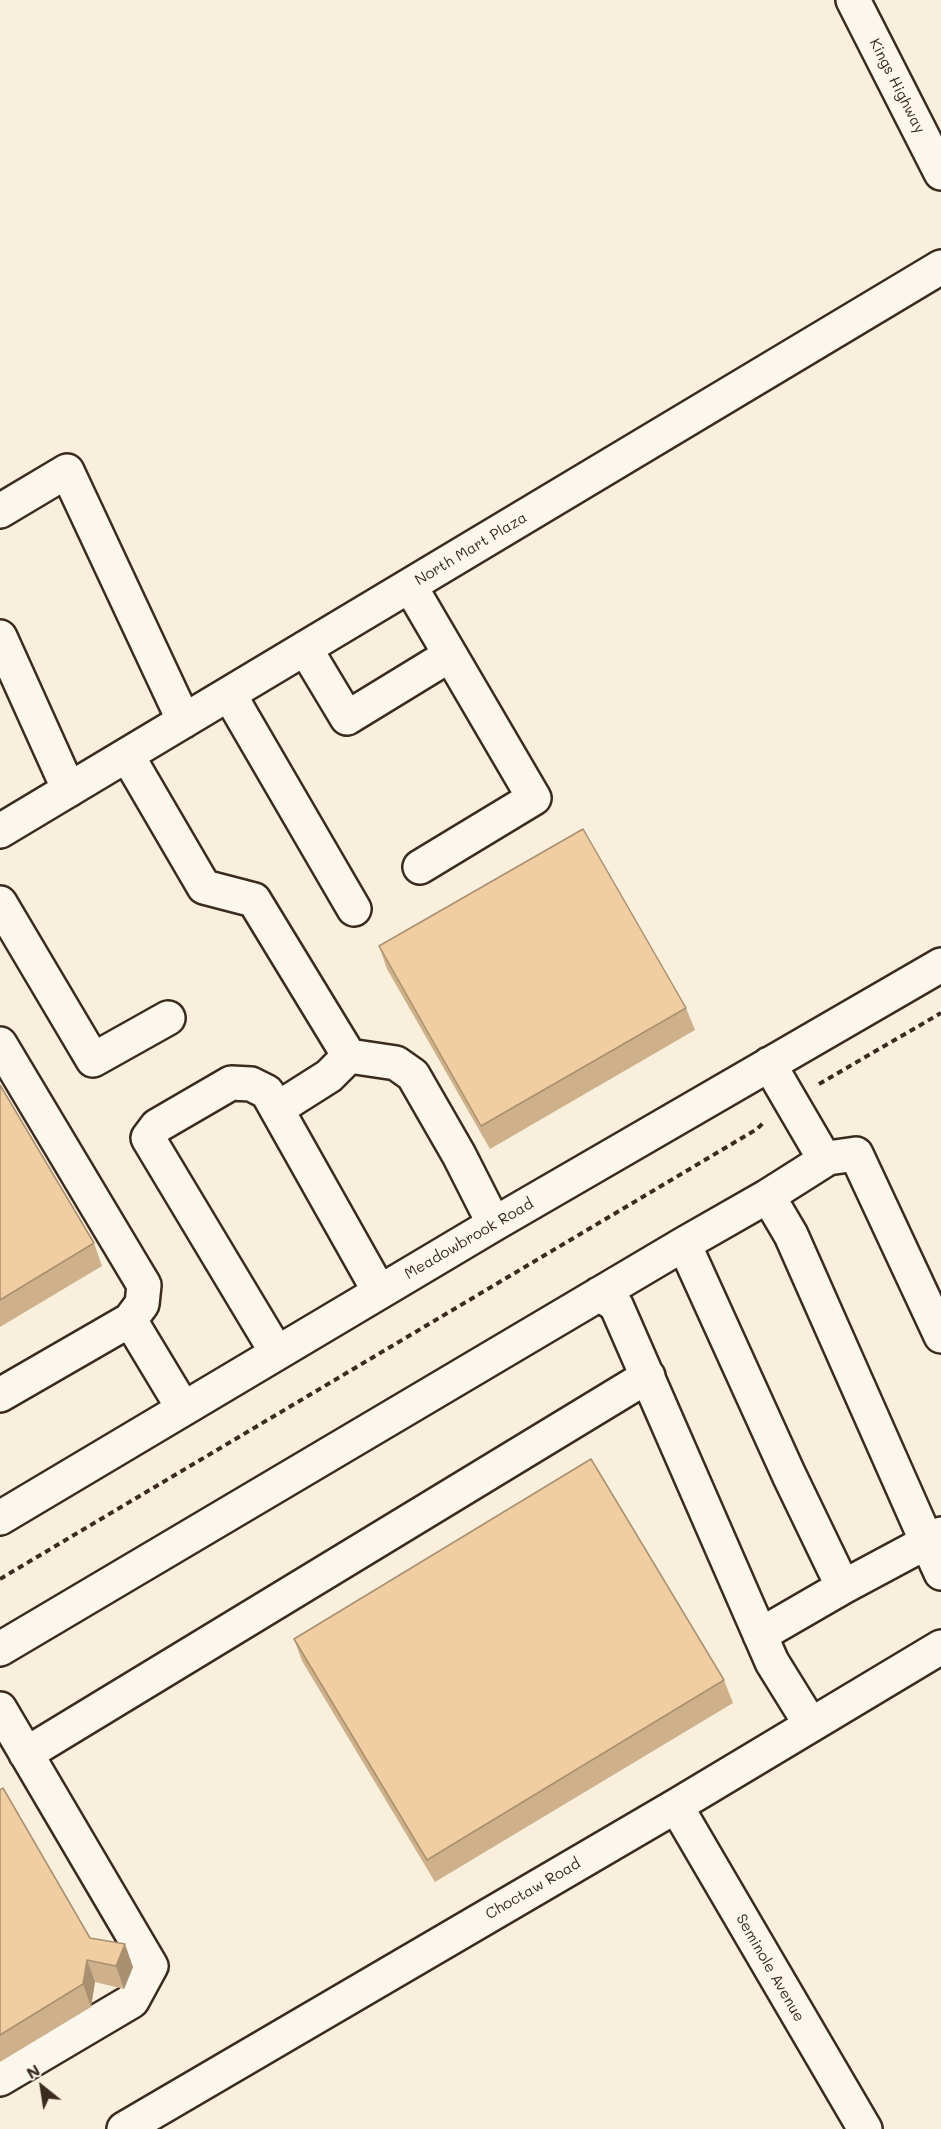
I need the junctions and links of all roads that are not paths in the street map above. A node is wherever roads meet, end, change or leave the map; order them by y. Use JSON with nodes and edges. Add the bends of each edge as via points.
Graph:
{"nodes":[{"id":1,"x":853,"y":0,"type":"edge"},
{"id":2,"x":941,"y":173,"type":"edge"},
{"id":3,"x":941,"y":267,"type":"edge"},
{"id":4,"x":0,"y":511,"type":"edge"},
{"id":5,"x":410,"y":586,"type":"junction"},
{"id":6,"x":0,"y":636,"type":"edge"},
{"id":7,"x":305,"y":648,"type":"junction"},
{"id":8,"x":450,"y":655,"type":"junction"},
{"id":9,"x":229,"y":694,"type":"junction"},
{"id":10,"x":184,"y":721,"type":"junction"},
{"id":11,"x":127,"y":755,"type":"junction"},
{"id":12,"x":69,"y":790,"type":"junction"},
{"id":13,"x":0,"y":831,"type":"edge"},
{"id":14,"x":420,"y":867,"type":"dead end"},
{"id":15,"x":0,"y":903,"type":"edge"},
{"id":16,"x":354,"y":909,"type":"dead end"},
{"id":17,"x":941,"y":965,"type":"edge"},
{"id":18,"x":168,"y":1017,"type":"dead end"},
{"id":19,"x":0,"y":1044,"type":"edge"},
{"id":20,"x":349,"y":1056,"type":"junction"},
{"id":21,"x":769,"y":1064,"type":"junction"},
{"id":22,"x":277,"y":1109,"type":"junction"},
{"id":23,"x":825,"y":1160,"type":"junction"},
{"id":24,"x":768,"y":1196,"type":"junction"},
{"id":25,"x":494,"y":1224,"type":"junction"},
{"id":26,"x":684,"y":1244,"type":"junction"},
{"id":27,"x":379,"y":1291,"type":"junction"},
{"id":28,"x":599,"y":1294,"type":"junction"},
{"id":29,"x":130,"y":1320,"type":"junction"},
{"id":30,"x":941,"y":1336,"type":"edge"},
{"id":31,"x":277,"y":1353,"type":"junction"},
{"id":32,"x":648,"y":1376,"type":"junction"},
{"id":33,"x":0,"y":1395,"type":"edge"},
{"id":34,"x":183,"y":1408,"type":"junction"},
{"id":35,"x":0,"y":1518,"type":"edge"},
{"id":36,"x":934,"y":1538,"type":"edge"},
{"id":37,"x":941,"y":1573,"type":"edge"},
{"id":38,"x":843,"y":1587,"type":"junction"},
{"id":39,"x":759,"y":1635,"type":"junction"},
{"id":40,"x":941,"y":1647,"type":"edge"},
{"id":41,"x":0,"y":1649,"type":"edge"},
{"id":42,"x":810,"y":1725,"type":"junction"},
{"id":43,"x":10,"y":1736,"type":"edge"},
{"id":44,"x":676,"y":1806,"type":"junction"},
{"id":45,"x":0,"y":2079,"type":"edge"},
{"id":46,"x":124,"y":2129,"type":"edge"},
{"id":47,"x":865,"y":2129,"type":"edge"}],
"edges":[{"from":1,"to":2,"type":"street","name":"Kings Highway"},
{"from":3,"to":5,"type":"street","name":"North Mart Plaza"},
{"from":4,"to":10,"type":"street","via":[[67,471]]},
{"from":5,"to":7,"type":"street","name":"North Mart Plaza"},
{"from":5,"to":8,"type":"street"},
{"from":6,"to":12,"type":"street"},
{"from":7,"to":8,"type":"street","via":[[347,718]]},
{"from":7,"to":9,"type":"street","name":"North Mart Plaza"},
{"from":8,"to":14,"type":"street","via":[[534,798]]},
{"from":9,"to":10,"type":"street","name":"North Mart Plaza"},
{"from":9,"to":16,"type":"street"},
{"from":10,"to":11,"type":"street","name":"North Mart Plaza"},
{"from":11,"to":12,"type":"street","name":"North Mart Plaza"},
{"from":11,"to":20,"type":"street","via":[[204,887],[254,900]]},
{"from":12,"to":13,"type":"street","name":"North Mart Plaza"},
{"from":15,"to":18,"type":"street","via":[[93,1060]]},
{"from":17,"to":21,"type":"street","name":"Meadowbrook Road"},
{"from":19,"to":29,"type":"street","via":[[144,1285],[142,1304]]},
{"from":20,"to":22,"type":"street","via":[[328,1076]]},
{"from":20,"to":25,"type":"street","via":[[396,1063],[413,1075]]},
{"from":21,"to":23,"type":"street"},
{"from":21,"to":25,"type":"street","name":"Meadowbrook Road"},
{"from":22,"to":27,"type":"street"},
{"from":22,"to":31,"type":"street","via":[[267,1092],[251,1084],[231,1083],[157,1126],[148,1138]]},
{"from":23,"to":24,"type":"street"},
{"from":23,"to":30,"type":"street","via":[[856,1154]]},
{"from":24,"to":26,"type":"street"},
{"from":24,"to":36,"type":"street","via":[[791,1235]]},
{"from":25,"to":27,"type":"street","name":"Meadowbrook Road"},
{"from":26,"to":28,"type":"street"},
{"from":26,"to":38,"type":"street"},
{"from":27,"to":31,"type":"street","name":"Meadowbrook Road"},
{"from":28,"to":32,"type":"street","via":[[616,1305]]},
{"from":28,"to":41,"type":"street"},
{"from":29,"to":33,"type":"street"},
{"from":29,"to":34,"type":"street"},
{"from":31,"to":34,"type":"street","name":"Meadowbrook Road"},
{"from":32,"to":39,"type":"street"},
{"from":32,"to":43,"type":"street"},
{"from":34,"to":35,"type":"street","name":"Meadowbrook Road"},
{"from":36,"to":37,"type":"street"},
{"from":36,"to":38,"type":"street"},
{"from":38,"to":39,"type":"street"},
{"from":39,"to":42,"type":"street"},
{"from":40,"to":42,"type":"street","name":"Choctaw Road"},
{"from":42,"to":44,"type":"street","name":"Choctaw Road"},
{"from":43,"to":45,"type":"street","via":[[151,1966],[132,2001]]},
{"from":44,"to":46,"type":"street","name":"Choctaw Road"},
{"from":44,"to":47,"type":"street","name":"Seminole Avenue"}]}
